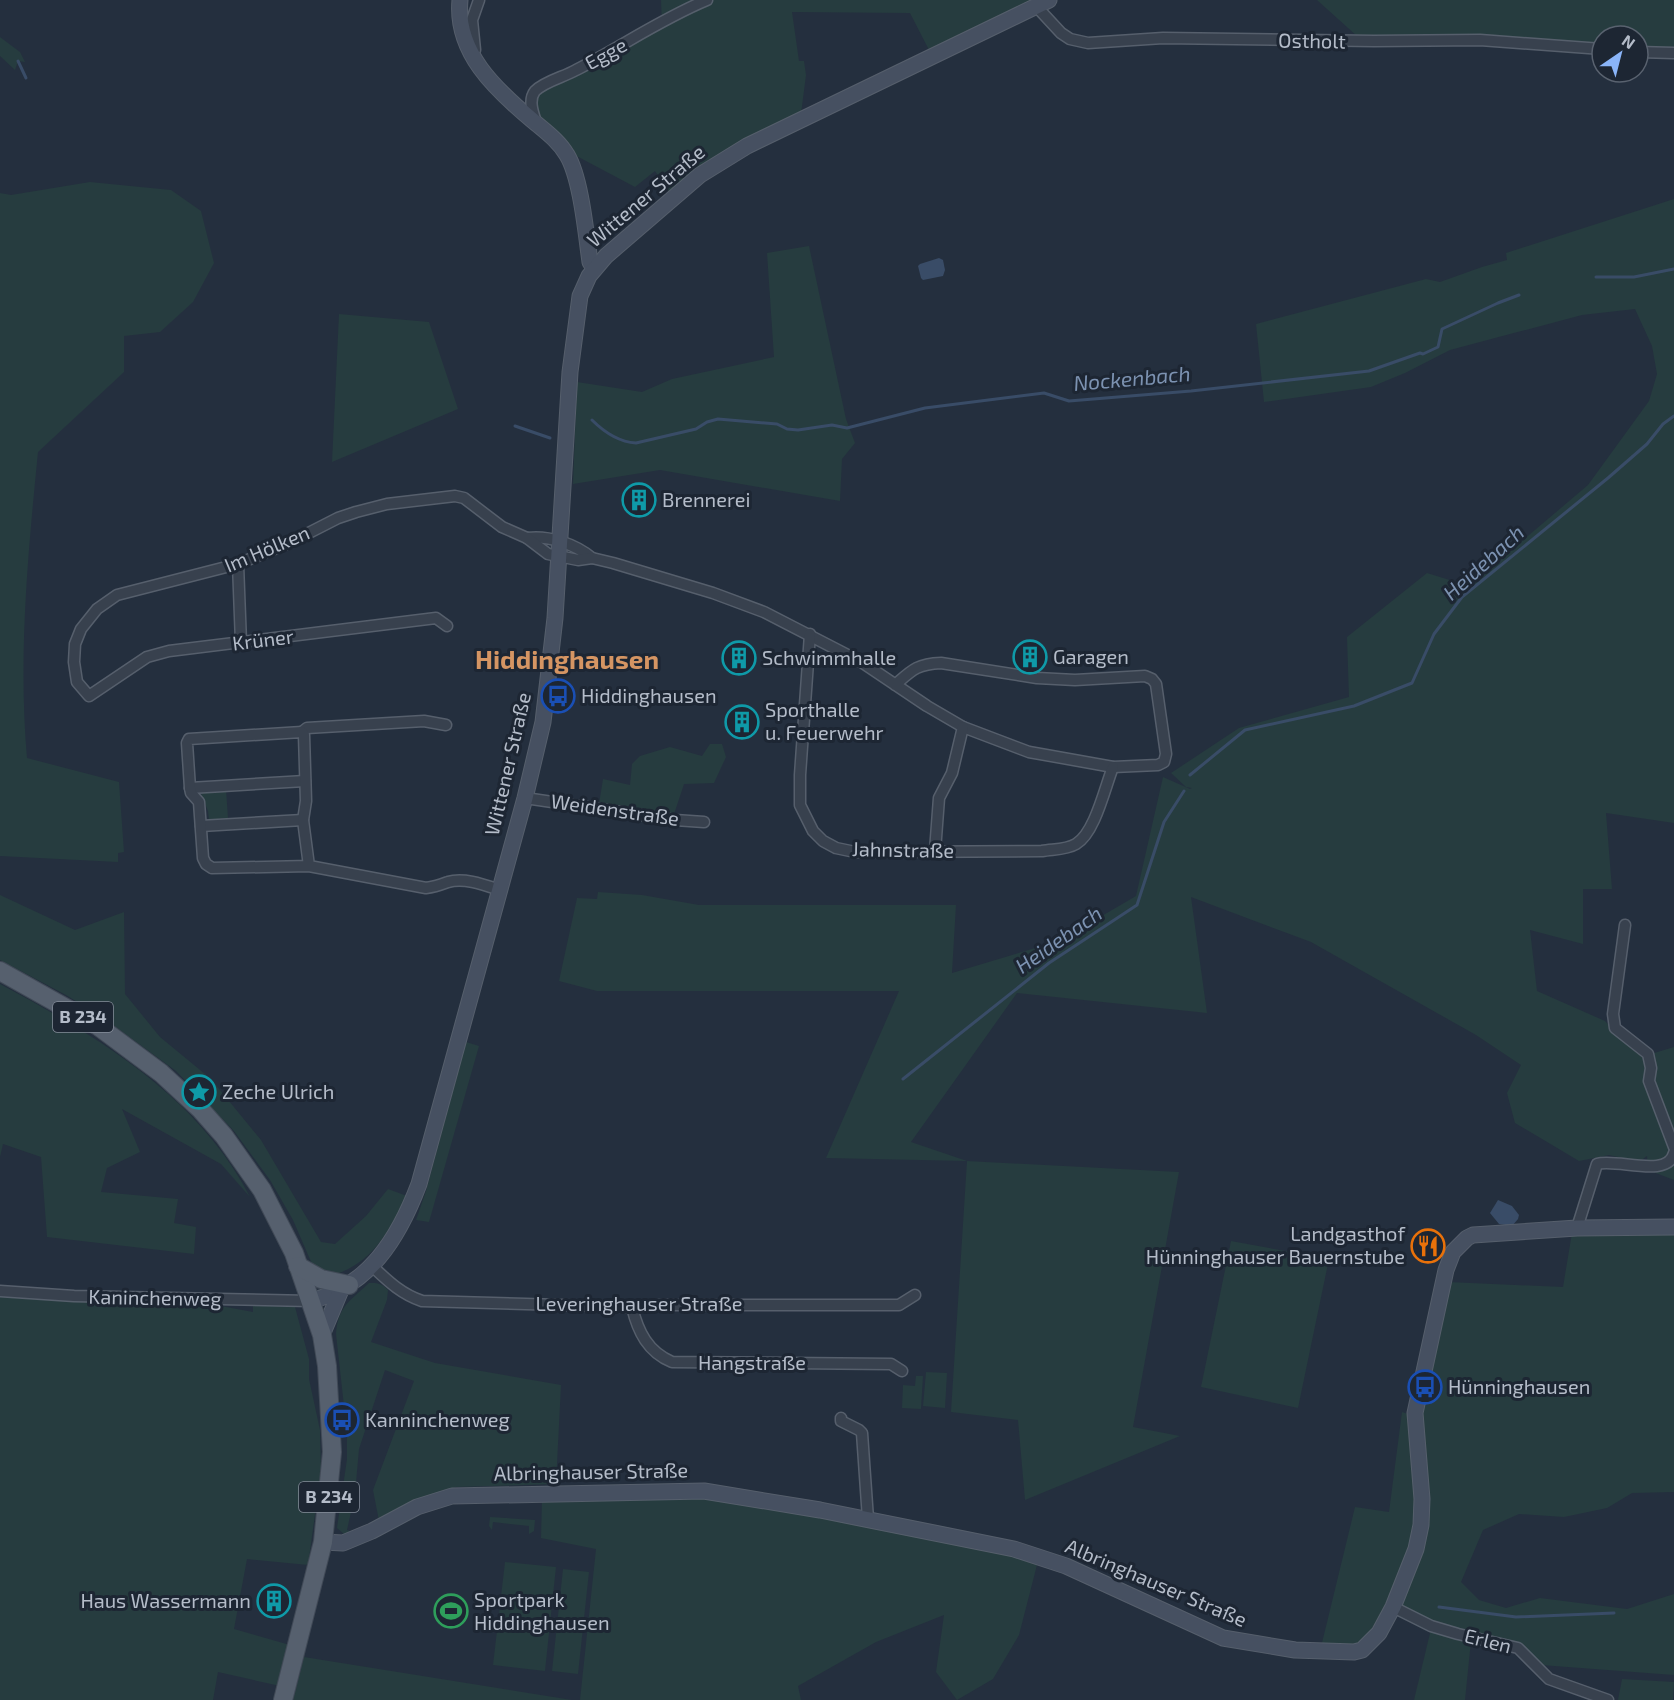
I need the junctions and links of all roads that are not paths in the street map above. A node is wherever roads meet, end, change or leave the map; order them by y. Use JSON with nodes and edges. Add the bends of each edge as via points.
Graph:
{"nodes":[{"id":1,"x":460,"y":0,"type":"edge"},
{"id":2,"x":479,"y":0,"type":"edge"},
{"id":3,"x":707,"y":0,"type":"edge"},
{"id":4,"x":1043,"y":3,"type":"edge"},
{"id":5,"x":1590,"y":48,"type":"edge"},
{"id":6,"x":1650,"y":52,"type":"edge"},
{"id":7,"x":1674,"y":53,"type":"edge"},
{"id":8,"x":485,"y":75,"type":"junction"},
{"id":9,"x":538,"y":125,"type":"junction"},
{"id":10,"x":594,"y":268,"type":"junction"},
{"id":11,"x":527,"y":538,"type":"junction"},
{"id":12,"x":559,"y":542,"type":"junction"},
{"id":13,"x":558,"y":558,"type":"junction"},
{"id":14,"x":592,"y":558,"type":"junction"},
{"id":15,"x":238,"y":564,"type":"junction"},
{"id":16,"x":447,"y":626,"type":"dead end"},
{"id":17,"x":810,"y":634,"type":"junction"},
{"id":18,"x":241,"y":643,"type":"junction"},
{"id":19,"x":895,"y":685,"type":"junction"},
{"id":20,"x":89,"y":696,"type":"joint"},
{"id":21,"x":446,"y":726,"type":"dead end"},
{"id":22,"x":963,"y":727,"type":"junction"},
{"id":23,"x":302,"y":732,"type":"junction"},
{"id":24,"x":1113,"y":766,"type":"junction"},
{"id":25,"x":305,"y":781,"type":"junction"},
{"id":26,"x":190,"y":788,"type":"junction"},
{"id":27,"x":525,"y":798,"type":"junction"},
{"id":28,"x":303,"y":820,"type":"junction"},
{"id":29,"x":704,"y":822,"type":"dead end"},
{"id":30,"x":201,"y":826,"type":"junction"},
{"id":31,"x":935,"y":851,"type":"junction"},
{"id":32,"x":309,"y":866,"type":"junction"},
{"id":33,"x":500,"y":890,"type":"junction"},
{"id":34,"x":1625,"y":925,"type":"dead end"},
{"id":35,"x":0,"y":971,"type":"edge"},
{"id":36,"x":1674,"y":1147,"type":"edge"},
{"id":37,"x":1674,"y":1154,"type":"edge"},
{"id":38,"x":1674,"y":1227,"type":"edge"},
{"id":39,"x":1577,"y":1228,"type":"junction"},
{"id":40,"x":298,"y":1266,"type":"junction"},
{"id":41,"x":372,"y":1266,"type":"junction"},
{"id":42,"x":345,"y":1288,"type":"junction"},
{"id":43,"x":0,"y":1290,"type":"edge"},
{"id":44,"x":915,"y":1295,"type":"dead end"},
{"id":45,"x":310,"y":1301,"type":"junction"},
{"id":46,"x":632,"y":1307,"type":"junction"},
{"id":47,"x":322,"y":1335,"type":"junction"},
{"id":48,"x":902,"y":1371,"type":"dead end"},
{"id":49,"x":841,"y":1418,"type":"dead end"},
{"id":50,"x":868,"y":1519,"type":"junction"},
{"id":51,"x":323,"y":1542,"type":"junction"},
{"id":52,"x":1393,"y":1607,"type":"junction"},
{"id":53,"x":283,"y":1700,"type":"edge"},
{"id":54,"x":1608,"y":1700,"type":"edge"}],
"edges":[{"from":1,"to":8,"type":"street","via":[[464,41]]},
{"from":2,"to":8,"type":"street","via":[[471,29],[473,46]]},
{"from":3,"to":9,"type":"street","name":"Egge","via":[[675,13],[540,87],[532,101]]},
{"from":4,"to":5,"type":"street","name":"Ostholt","via":[[1061,33],[1088,43],[1163,38],[1480,40]]},
{"from":4,"to":10,"type":"street","name":"Wittener Straße","via":[[747,146],[700,175]]},
{"from":6,"to":7,"type":"street"},
{"from":8,"to":9,"type":"street"},
{"from":9,"to":10,"type":"street","via":[[558,142],[573,166]]},
{"from":10,"to":12,"type":"street","name":"Wittener Straße","via":[[580,296],[575,321]]},
{"from":11,"to":12,"type":"street","name":"Im Hölken","via":[[539,536]]},
{"from":11,"to":13,"type":"street","name":"Im Hölken"},
{"from":11,"to":15,"type":"street","name":"Im Hölken","via":[[502,526],[464,498],[448,496],[387,504],[347,515]]},
{"from":12,"to":13,"type":"street","name":"Wittener Straße"},
{"from":12,"to":14,"type":"street","name":"Im Hölken"},
{"from":13,"to":14,"type":"street"},
{"from":13,"to":27,"type":"street","name":"Wittener Straße","via":[[547,697]]},
{"from":14,"to":17,"type":"street","via":[[713,593]]},
{"from":15,"to":18,"type":"street"},
{"from":15,"to":20,"type":"street","name":"Im Hölken","via":[[117,595],[97,609],[75,644],[77,682]]},
{"from":16,"to":18,"type":"street","name":"Krüner","via":[[436,618]]},
{"from":17,"to":19,"type":"street"},
{"from":17,"to":31,"type":"street","name":"Jahnstraße","via":[[800,805],[813,831],[836,848],[855,852]]},
{"from":18,"to":20,"type":"street","name":"Krüner","via":[[147,657]]},
{"from":19,"to":22,"type":"street"},
{"from":19,"to":24,"type":"street","via":[[915,667],[941,663],[1037,678],[1145,676],[1156,684],[1164,762]]},
{"from":21,"to":23,"type":"street","via":[[424,721],[307,728]]},
{"from":22,"to":24,"type":"street","via":[[1029,752]]},
{"from":22,"to":31,"type":"street","via":[[952,773],[939,798]]},
{"from":23,"to":25,"type":"street"},
{"from":23,"to":26,"type":"street","via":[[189,739]]},
{"from":24,"to":31,"type":"street","name":"Jahnstraße","via":[[1088,833],[1076,844],[1042,851]]},
{"from":25,"to":26,"type":"street"},
{"from":25,"to":28,"type":"street"},
{"from":26,"to":30,"type":"street","via":[[199,802]]},
{"from":27,"to":29,"type":"street","name":"Weidenstraße"},
{"from":27,"to":33,"type":"street","name":"Wittener Straße"},
{"from":28,"to":30,"type":"street"},
{"from":28,"to":32,"type":"street"},
{"from":30,"to":32,"type":"street","via":[[203,858],[212,868]]},
{"from":32,"to":33,"type":"street","via":[[426,888],[464,881]]},
{"from":33,"to":41,"type":"street","name":"Wittener Straße","via":[[419,1184],[398,1232]]},
{"from":34,"to":36,"type":"street","via":[[1613,1014],[1615,1028],[1648,1054],[1649,1081]]},
{"from":35,"to":40,"type":"main road","number":"B 234","via":[[98,1026],[161,1073],[201,1110],[262,1190]]},
{"from":37,"to":39,"type":"street","via":[[1665,1166],[1598,1164]]},
{"from":38,"to":39,"type":"street","name":"Albringhauser Straße"},
{"from":39,"to":52,"type":"street","name":"Albringhauser Straße","via":[[1473,1235],[1454,1252],[1446,1270],[1415,1413],[1421,1525],[1416,1549]]},
{"from":40,"to":42,"type":"main road"},
{"from":40,"to":45,"type":"main road","number":"B 234"},
{"from":41,"to":42,"type":"street","name":"Wittener Straße"},
{"from":41,"to":46,"type":"street","name":"Leveringhauser Straße","via":[[407,1296],[422,1301]]},
{"from":42,"to":45,"type":"street","name":"Wittener Straße"},
{"from":42,"to":47,"type":"street"},
{"from":43,"to":45,"type":"street","name":"Kaninchenweg","via":[[74,1296]]},
{"from":44,"to":46,"type":"street","name":"Leveringhauser Straße","via":[[899,1305]]},
{"from":45,"to":47,"type":"main road","number":"B 234"},
{"from":46,"to":48,"type":"street","name":"Hangstraße","via":[[642,1338],[661,1358],[672,1362],[891,1364]]},
{"from":47,"to":51,"type":"main road","number":"B 234","via":[[332,1452]]},
{"from":49,"to":50,"type":"street","via":[[862,1433]]},
{"from":50,"to":51,"type":"street","name":"Albringhauser Straße","via":[[704,1491],[452,1496],[417,1507],[343,1543]]},
{"from":50,"to":52,"type":"street","name":"Albringhauser Straße","via":[[1014,1549],[1066,1566],[1223,1638],[1246,1643],[1354,1652],[1362,1650],[1379,1633]]},
{"from":51,"to":53,"type":"main road","number":"B 234"},
{"from":52,"to":54,"type":"street","name":"Erlen","via":[[1431,1626],[1518,1648],[1549,1679]]}]}
